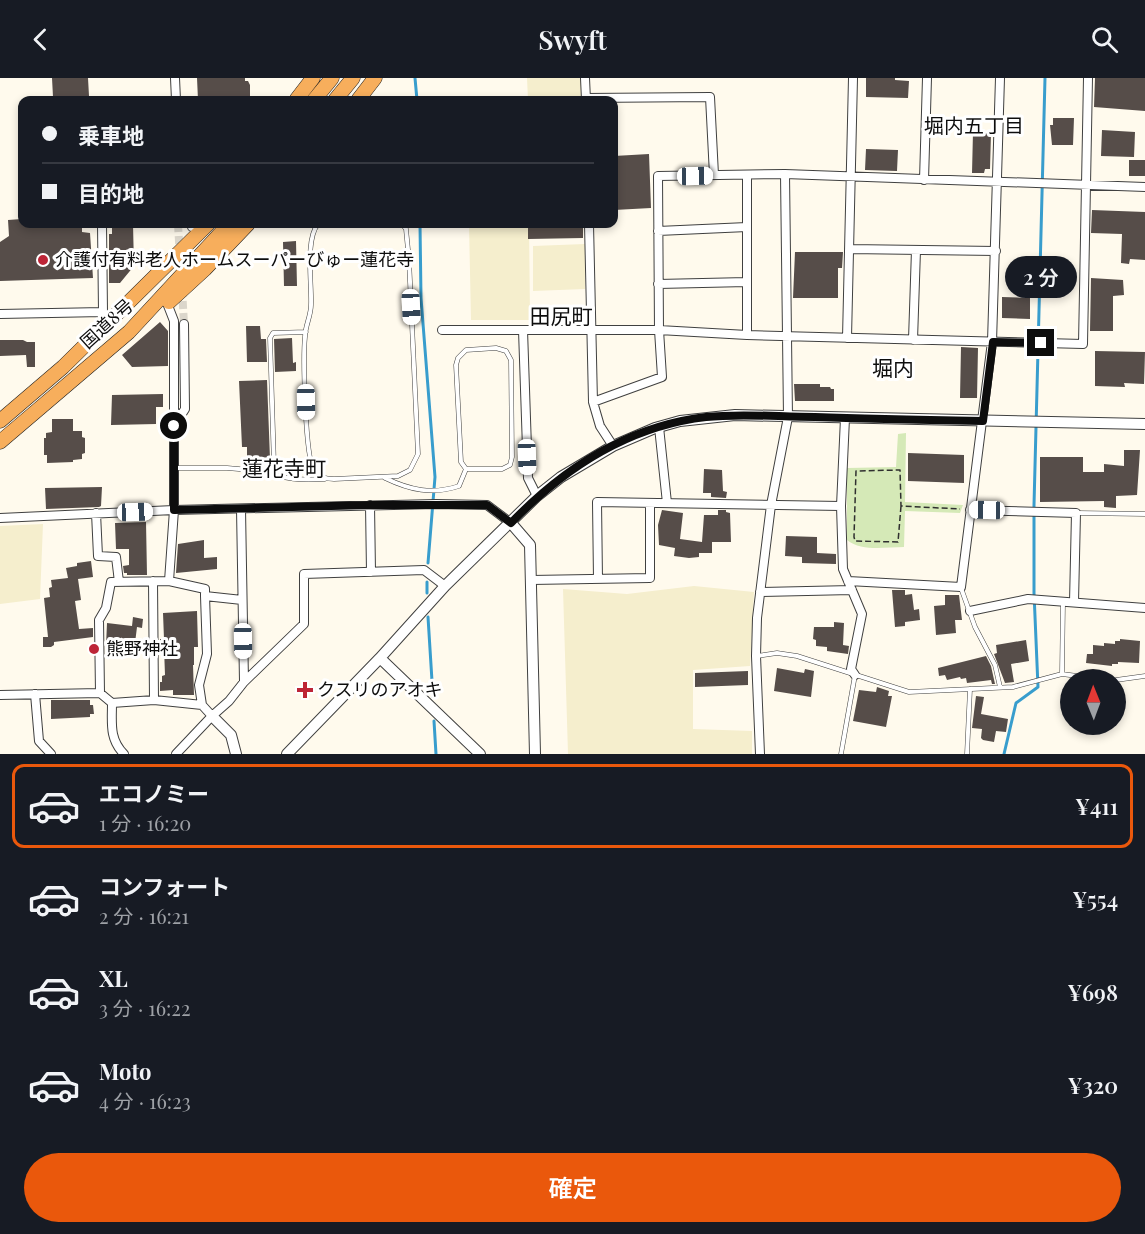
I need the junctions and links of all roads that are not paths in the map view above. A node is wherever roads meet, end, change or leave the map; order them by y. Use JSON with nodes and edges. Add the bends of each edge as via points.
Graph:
{"nodes":[{"id":1,"x":175,"y":78,"type":"edge"},
{"id":2,"x":313,"y":78,"type":"edge"},
{"id":3,"x":332,"y":78,"type":"edge"},
{"id":4,"x":353,"y":78,"type":"edge"},
{"id":5,"x":375,"y":78,"type":"edge"},
{"id":6,"x":585,"y":78,"type":"edge"},
{"id":7,"x":853,"y":78,"type":"edge"},
{"id":8,"x":927,"y":78,"type":"edge"},
{"id":9,"x":1000,"y":78,"type":"edge"},
{"id":10,"x":1088,"y":78,"type":"edge"},
{"id":11,"x":176,"y":96,"type":"edge"},
{"id":12,"x":299,"y":96,"type":"edge"},
{"id":13,"x":317,"y":96,"type":"edge"},
{"id":14,"x":338,"y":96,"type":"edge"},
{"id":15,"x":361,"y":96,"type":"edge"},
{"id":16,"x":586,"y":96,"type":"edge"},
{"id":17,"x":618,"y":98,"type":"edge"},
{"id":18,"x":784,"y":174,"type":"junction"},
{"id":19,"x":714,"y":175,"type":"junction"},
{"id":20,"x":747,"y":175,"type":"junction"},
{"id":21,"x":851,"y":177,"type":"junction"},
{"id":22,"x":924,"y":180,"type":"junction"},
{"id":23,"x":997,"y":182,"type":"junction"},
{"id":24,"x":1086,"y":185,"type":"junction"},
{"id":25,"x":1145,"y":187,"type":"edge"},
{"id":26,"x":747,"y":227,"type":"junction"},
{"id":27,"x":102,"y":228,"type":"edge"},
{"id":28,"x":191,"y":228,"type":"edge"},
{"id":29,"x":204,"y":228,"type":"edge"},
{"id":30,"x":225,"y":228,"type":"edge"},
{"id":31,"x":244,"y":228,"type":"edge"},
{"id":32,"x":315,"y":228,"type":"edge"},
{"id":33,"x":405,"y":228,"type":"edge"},
{"id":34,"x":589,"y":228,"type":"edge"},
{"id":35,"x":658,"y":231,"type":"junction"},
{"id":36,"x":849,"y":249,"type":"junction"},
{"id":37,"x":916,"y":250,"type":"junction"},
{"id":38,"x":996,"y":251,"type":"junction"},
{"id":39,"x":747,"y":282,"type":"junction"},
{"id":40,"x":658,"y":284,"type":"junction"},
{"id":41,"x":133,"y":298,"type":"junction"},
{"id":42,"x":167,"y":303,"type":"junction"},
{"id":43,"x":0,"y":314,"type":"edge"},
{"id":44,"x":107,"y":316,"type":"junction"},
{"id":45,"x":184,"y":324,"type":"tunnel mouth"},
{"id":46,"x":591,"y":329,"type":"junction"},
{"id":47,"x":442,"y":330,"type":"dead end"},
{"id":48,"x":523,"y":330,"type":"junction"},
{"id":49,"x":659,"y":330,"type":"junction"},
{"id":50,"x":129,"y":332,"type":"junction"},
{"id":51,"x":306,"y":332,"type":"junction"},
{"id":52,"x":747,"y":335,"type":"junction"},
{"id":53,"x":786,"y":336,"type":"junction"},
{"id":54,"x":847,"y":338,"type":"junction"},
{"id":55,"x":913,"y":340,"type":"junction"},
{"id":56,"x":993,"y":342,"type":"junction"},
{"id":57,"x":593,"y":402,"type":"junction"},
{"id":58,"x":788,"y":417,"type":"junction"},
{"id":59,"x":845,"y":418,"type":"junction"},
{"id":60,"x":0,"y":421,"type":"edge"},
{"id":61,"x":983,"y":421,"type":"junction"},
{"id":62,"x":1145,"y":424,"type":"edge"},
{"id":63,"x":174,"y":426,"type":"junction"},
{"id":64,"x":659,"y":427,"type":"junction"},
{"id":65,"x":0,"y":442,"type":"edge"},
{"id":66,"x":613,"y":446,"type":"junction"},
{"id":67,"x":174,"y":468,"type":"junction"},
{"id":68,"x":466,"y":469,"type":"junction"},
{"id":69,"x":262,"y":471,"type":"junction"},
{"id":70,"x":383,"y":477,"type":"junction"},
{"id":71,"x":325,"y":479,"type":"junction"},
{"id":72,"x":537,"y":496,"type":"junction"},
{"id":73,"x":650,"y":503,"type":"junction"},
{"id":74,"x":667,"y":503,"type":"junction"},
{"id":75,"x":370,"y":505,"type":"junction"},
{"id":76,"x":771,"y":505,"type":"junction"},
{"id":77,"x":841,"y":506,"type":"junction"},
{"id":78,"x":241,"y":509,"type":"junction"},
{"id":79,"x":174,"y":510,"type":"junction"},
{"id":80,"x":970,"y":510,"type":"junction"},
{"id":81,"x":96,"y":513,"type":"junction"},
{"id":82,"x":1076,"y":513,"type":"junction"},
{"id":83,"x":1145,"y":514,"type":"edge"},
{"id":84,"x":0,"y":518,"type":"edge"},
{"id":85,"x":511,"y":523,"type":"junction"},
{"id":86,"x":371,"y":572,"type":"junction"},
{"id":87,"x":598,"y":579,"type":"junction"},
{"id":88,"x":531,"y":580,"type":"junction"},
{"id":89,"x":153,"y":581,"type":"junction"},
{"id":90,"x":169,"y":581,"type":"junction"},
{"id":91,"x":119,"y":582,"type":"junction"},
{"id":92,"x":445,"y":586,"type":"junction"},
{"id":93,"x":850,"y":586,"type":"junction"},
{"id":94,"x":961,"y":587,"type":"junction"},
{"id":95,"x":760,"y":592,"type":"junction"},
{"id":96,"x":205,"y":596,"type":"junction"},
{"id":97,"x":242,"y":600,"type":"junction"},
{"id":98,"x":1063,"y":601,"type":"junction"},
{"id":99,"x":1074,"y":602,"type":"junction"},
{"id":100,"x":1145,"y":608,"type":"edge"},
{"id":101,"x":970,"y":611,"type":"junction"},
{"id":102,"x":756,"y":656,"type":"junction"},
{"id":103,"x":380,"y":658,"type":"junction"},
{"id":104,"x":1062,"y":669,"type":"edge"},
{"id":105,"x":855,"y":675,"type":"junction"},
{"id":106,"x":1060,"y":675,"type":"edge"},
{"id":107,"x":1145,"y":676,"type":"edge"},
{"id":108,"x":1126,"y":679,"type":"edge"},
{"id":109,"x":244,"y":682,"type":"junction"},
{"id":110,"x":1000,"y":687,"type":"junction"},
{"id":111,"x":970,"y":689,"type":"junction"},
{"id":112,"x":100,"y":693,"type":"junction"},
{"id":113,"x":35,"y":694,"type":"junction"},
{"id":114,"x":0,"y":695,"type":"edge"},
{"id":115,"x":154,"y":700,"type":"junction"},
{"id":116,"x":112,"y":703,"type":"junction"},
{"id":117,"x":202,"y":705,"type":"junction"},
{"id":118,"x":212,"y":716,"type":"junction"},
{"id":119,"x":51,"y":754,"type":"edge"},
{"id":120,"x":124,"y":754,"type":"edge"},
{"id":121,"x":176,"y":754,"type":"edge"},
{"id":122,"x":236,"y":754,"type":"edge"},
{"id":123,"x":287,"y":754,"type":"edge"},
{"id":124,"x":480,"y":754,"type":"edge"},
{"id":125,"x":534,"y":754,"type":"edge"},
{"id":126,"x":760,"y":754,"type":"edge"},
{"id":127,"x":841,"y":754,"type":"edge"},
{"id":128,"x":967,"y":754,"type":"edge"}],
"edges":[{"from":1,"to":11,"type":"street"},
{"from":2,"to":12,"type":"highway"},
{"from":3,"to":13,"type":"highway"},
{"from":4,"to":14,"type":"highway"},
{"from":5,"to":15,"type":"highway"},
{"from":6,"to":16,"type":"street"},
{"from":7,"to":21,"type":"street"},
{"from":8,"to":22,"type":"street"},
{"from":9,"to":23,"type":"street"},
{"from":10,"to":24,"type":"street"},
{"from":17,"to":19,"type":"street","via":[[710,97]]},
{"from":18,"to":20,"type":"street"},
{"from":18,"to":21,"type":"street"},
{"from":18,"to":53,"type":"street"},
{"from":19,"to":20,"type":"street"},
{"from":19,"to":35,"type":"street","via":[[658,176]]},
{"from":20,"to":26,"type":"street"},
{"from":21,"to":22,"type":"street"},
{"from":21,"to":36,"type":"street"},
{"from":22,"to":23,"type":"street"},
{"from":23,"to":24,"type":"street"},
{"from":23,"to":38,"type":"street"},
{"from":24,"to":25,"type":"street"},
{"from":24,"to":56,"type":"street","via":[[1083,344]]},
{"from":26,"to":35,"type":"street"},
{"from":26,"to":39,"type":"street"},
{"from":27,"to":44,"type":"street"},
{"from":28,"to":41,"type":"highway"},
{"from":29,"to":41,"type":"highway","name":"国道8号"},
{"from":30,"to":50,"type":"highway","name":"国道8号"},
{"from":31,"to":42,"type":"highway"},
{"from":32,"to":51,"type":"lane"},
{"from":33,"to":70,"type":"lane","via":[[418,454],[410,470]]},
{"from":34,"to":46,"type":"street"},
{"from":35,"to":40,"type":"street"},
{"from":36,"to":37,"type":"street"},
{"from":36,"to":54,"type":"street"},
{"from":37,"to":38,"type":"street"},
{"from":37,"to":55,"type":"street"},
{"from":38,"to":56,"type":"street"},
{"from":39,"to":40,"type":"street"},
{"from":39,"to":52,"type":"street"},
{"from":40,"to":49,"type":"street"},
{"from":41,"to":44,"type":"highway","name":"国道8号"},
{"from":42,"to":50,"type":"highway"},
{"from":42,"to":63,"type":"street","via":[[174,321]]},
{"from":43,"to":44,"type":"street"},
{"from":44,"to":60,"type":"highway","name":"国道8号","via":[[63,367]]},
{"from":45,"to":63,"type":"street","via":[[184,409]]},
{"from":46,"to":48,"type":"street"},
{"from":46,"to":49,"type":"street"},
{"from":46,"to":57,"type":"street"},
{"from":47,"to":48,"type":"street"},
{"from":48,"to":72,"type":"street","via":[[528,478]]},
{"from":49,"to":52,"type":"street"},
{"from":49,"to":57,"type":"street","via":[[662,377]]},
{"from":50,"to":65,"type":"highway","name":"国道8号"},
{"from":51,"to":69,"type":"lane","via":[[273,333],[270,338],[274,465]]},
{"from":51,"to":71,"type":"lane","via":[[307,446],[313,470]]},
{"from":52,"to":53,"type":"street"},
{"from":53,"to":54,"type":"street"},
{"from":53,"to":58,"type":"street"},
{"from":54,"to":55,"type":"street"},
{"from":55,"to":56,"type":"street"},
{"from":56,"to":61,"type":"street"},
{"from":57,"to":66,"type":"street","via":[[600,426]]},
{"from":58,"to":59,"type":"street"},
{"from":58,"to":64,"type":"street","via":[[707,417]]},
{"from":58,"to":76,"type":"street"},
{"from":59,"to":61,"type":"street"},
{"from":59,"to":77,"type":"street"},
{"from":61,"to":62,"type":"street"},
{"from":61,"to":80,"type":"street"},
{"from":63,"to":67,"type":"street"},
{"from":64,"to":66,"type":"street"},
{"from":64,"to":74,"type":"street"},
{"from":66,"to":72,"type":"street"},
{"from":67,"to":69,"type":"lane"},
{"from":67,"to":79,"type":"street"},
{"from":68,"to":68,"type":"lane","via":[[461,462],[456,365],[466,350],[496,348],[506,351],[511,360],[512,457],[510,465],[502,469]]},
{"from":68,"to":70,"type":"lane","via":[[459,486],[443,491],[407,488]]},
{"from":69,"to":71,"type":"lane","via":[[281,478]]},
{"from":70,"to":71,"type":"lane"},
{"from":72,"to":85,"type":"street"},
{"from":73,"to":74,"type":"street"},
{"from":73,"to":87,"type":"street","via":[[650,578]]},
{"from":73,"to":87,"type":"street","via":[[597,502]]},
{"from":74,"to":76,"type":"street"},
{"from":75,"to":78,"type":"street"},
{"from":75,"to":85,"type":"street","via":[[487,505]]},
{"from":75,"to":86,"type":"street"},
{"from":76,"to":77,"type":"street"},
{"from":76,"to":95,"type":"street"},
{"from":77,"to":93,"type":"street","via":[[843,568]]},
{"from":78,"to":79,"type":"street"},
{"from":78,"to":97,"type":"street"},
{"from":79,"to":81,"type":"street"},
{"from":79,"to":90,"type":"street"},
{"from":80,"to":82,"type":"street"},
{"from":80,"to":94,"type":"street"},
{"from":81,"to":84,"type":"street"},
{"from":81,"to":91,"type":"street","via":[[98,556],[116,557]]},
{"from":82,"to":83,"type":"lane"},
{"from":82,"to":99,"type":"street"},
{"from":85,"to":88,"type":"street","via":[[531,545]]},
{"from":85,"to":92,"type":"street"},
{"from":86,"to":92,"type":"street","via":[[424,570]]},
{"from":86,"to":109,"type":"street","via":[[304,574],[304,624]]},
{"from":87,"to":88,"type":"street"},
{"from":88,"to":125,"type":"street"},
{"from":89,"to":90,"type":"street"},
{"from":89,"to":91,"type":"street"},
{"from":89,"to":115,"type":"street"},
{"from":90,"to":96,"type":"street","via":[[205,589]]},
{"from":91,"to":112,"type":"street","via":[[111,582],[106,608],[99,620]]},
{"from":92,"to":103,"type":"street"},
{"from":93,"to":94,"type":"street"},
{"from":93,"to":95,"type":"street"},
{"from":93,"to":105,"type":"street","via":[[862,614],[851,669]]},
{"from":94,"to":101,"type":"lane"},
{"from":95,"to":102,"type":"street"},
{"from":96,"to":97,"type":"street"},
{"from":96,"to":117,"type":"street","via":[[207,654],[199,686]]},
{"from":97,"to":109,"type":"street"},
{"from":98,"to":99,"type":"street"},
{"from":98,"to":101,"type":"street","via":[[1028,599]]},
{"from":98,"to":104,"type":"lane"},
{"from":99,"to":100,"type":"street"},
{"from":101,"to":110,"type":"lane","via":[[995,665]]},
{"from":102,"to":105,"type":"lane","via":[[797,656]]},
{"from":102,"to":126,"type":"street"},
{"from":103,"to":123,"type":"street"},
{"from":103,"to":124,"type":"street"},
{"from":105,"to":111,"type":"lane","via":[[909,692]]},
{"from":105,"to":127,"type":"lane"},
{"from":106,"to":110,"type":"lane"},
{"from":107,"to":108,"type":"lane"},
{"from":109,"to":118,"type":"street"},
{"from":110,"to":111,"type":"lane"},
{"from":111,"to":128,"type":"lane"},
{"from":112,"to":113,"type":"street"},
{"from":112,"to":116,"type":"street"},
{"from":113,"to":114,"type":"street"},
{"from":113,"to":119,"type":"street","via":[[39,741]]},
{"from":115,"to":116,"type":"street"},
{"from":115,"to":117,"type":"street"},
{"from":116,"to":120,"type":"street","via":[[115,745]]},
{"from":117,"to":118,"type":"street"},
{"from":118,"to":121,"type":"street"},
{"from":118,"to":122,"type":"street","via":[[231,735]]}]}
